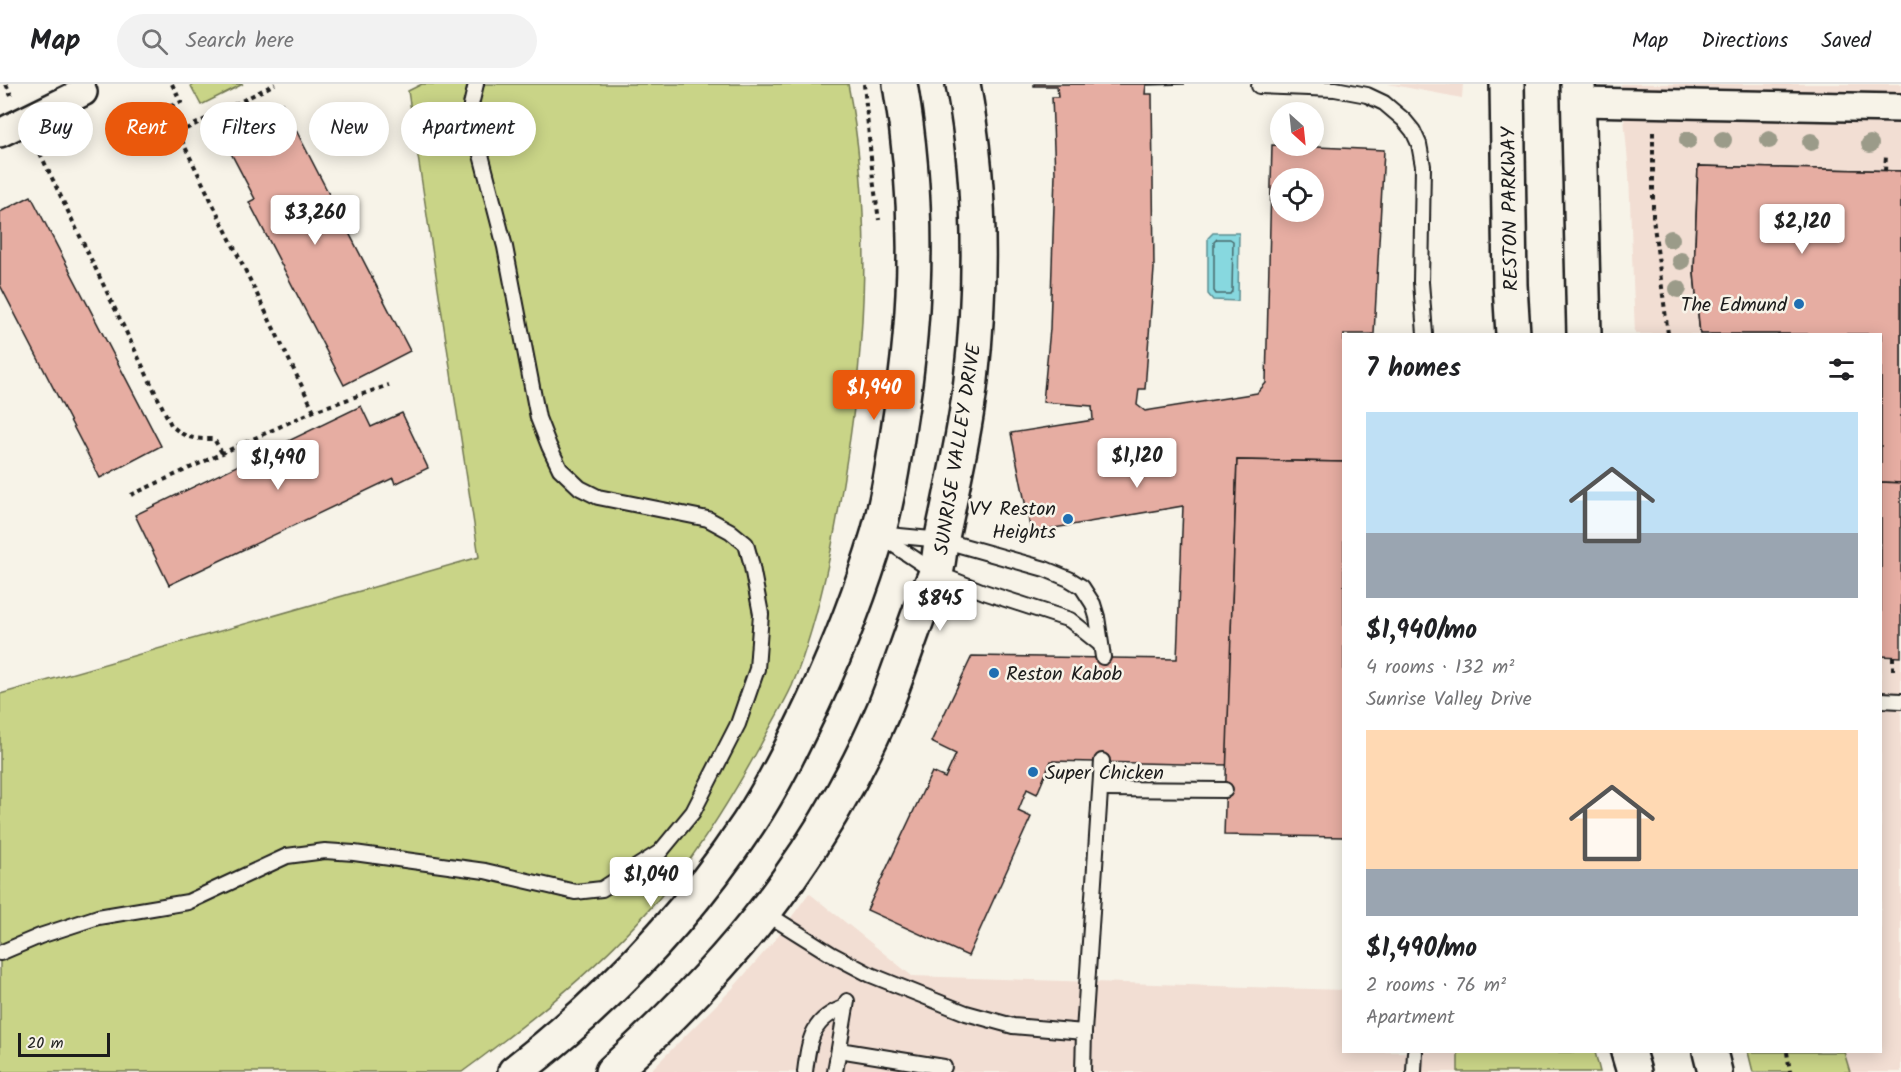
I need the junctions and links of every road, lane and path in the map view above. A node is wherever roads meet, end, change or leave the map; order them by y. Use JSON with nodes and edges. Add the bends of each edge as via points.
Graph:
{"nodes":[{"id":1,"x":6,"y":84,"type":"edge"},
{"id":2,"x":172,"y":84,"type":"edge"},
{"id":3,"x":276,"y":84,"type":"edge"},
{"id":4,"x":477,"y":84,"type":"edge"},
{"id":5,"x":864,"y":84,"type":"edge"},
{"id":6,"x":900,"y":84,"type":"edge"},
{"id":7,"x":963,"y":84,"type":"edge"},
{"id":8,"x":1507,"y":84,"type":"edge"},
{"id":9,"x":1259,"y":86,"type":"dead end"},
{"id":10,"x":83,"y":92,"type":"dead end"},
{"id":11,"x":1579,"y":93,"type":"edge"},
{"id":12,"x":63,"y":102,"type":"edge"},
{"id":13,"x":181,"y":102,"type":"edge"},
{"id":14,"x":1901,"y":108,"type":"edge"},
{"id":15,"x":18,"y":109,"type":"edge"},
{"id":16,"x":18,"y":124,"type":"edge"},
{"id":17,"x":188,"y":128,"type":"edge"},
{"id":18,"x":0,"y":133,"type":"edge"},
{"id":19,"x":1653,"y":138,"type":"dead end"},
{"id":20,"x":188,"y":153,"type":"edge"},
{"id":21,"x":1886,"y":155,"type":"dead end"},
{"id":22,"x":41,"y":156,"type":"edge"},
{"id":23,"x":1885,"y":171,"type":"dead end"},
{"id":24,"x":879,"y":230,"type":"dead end"},
{"id":25,"x":1425,"y":333,"type":"edge"},
{"id":26,"x":1513,"y":333,"type":"edge"},
{"id":27,"x":1584,"y":333,"type":"edge"},
{"id":28,"x":1668,"y":333,"type":"edge"},
{"id":29,"x":389,"y":385,"type":"dead end"},
{"id":30,"x":314,"y":411,"type":"junction"},
{"id":31,"x":222,"y":453,"type":"junction"},
{"id":32,"x":131,"y":495,"type":"dead end"},
{"id":33,"x":878,"y":534,"type":"junction"},
{"id":34,"x":942,"y":540,"type":"junction"},
{"id":35,"x":936,"y":573,"type":"junction"},
{"id":36,"x":1893,"y":656,"type":"dead end"},
{"id":37,"x":1893,"y":670,"type":"dead end"},
{"id":38,"x":1882,"y":700,"type":"edge"},
{"id":39,"x":1901,"y":701,"type":"edge"},
{"id":40,"x":1102,"y":761,"type":"dead end"},
{"id":41,"x":1101,"y":789,"type":"junction"},
{"id":42,"x":1225,"y":790,"type":"dead end"},
{"id":43,"x":764,"y":912,"type":"junction"},
{"id":44,"x":0,"y":953,"type":"edge"},
{"id":45,"x":1084,"y":1032,"type":"junction"},
{"id":46,"x":839,"y":1050,"type":"junction"},
{"id":47,"x":1415,"y":1053,"type":"edge"},
{"id":48,"x":1628,"y":1053,"type":"edge"},
{"id":49,"x":1710,"y":1053,"type":"edge"},
{"id":50,"x":1787,"y":1053,"type":"edge"},
{"id":51,"x":944,"y":1067,"type":"dead end"},
{"id":52,"x":515,"y":1072,"type":"edge"},
{"id":53,"x":612,"y":1072,"type":"edge"},
{"id":54,"x":805,"y":1072,"type":"edge"},
{"id":55,"x":835,"y":1072,"type":"edge"},
{"id":56,"x":1083,"y":1072,"type":"edge"},
{"id":57,"x":1414,"y":1072,"type":"edge"},
{"id":58,"x":1634,"y":1072,"type":"edge"},
{"id":59,"x":1716,"y":1072,"type":"edge"},
{"id":60,"x":1790,"y":1072,"type":"edge"}],
"edges":[{"from":1,"to":15,"type":"path"},
{"from":2,"to":13,"type":"path"},
{"from":3,"to":17,"type":"path"},
{"from":4,"to":44,"type":"lane","via":[[471,105],[474,124],[505,247],[538,418],[560,469],[580,488],[598,497],[708,519],[746,544],[761,614],[757,669],[738,724],[693,812],[660,852],[602,889],[575,892],[485,871],[325,851],[287,856],[188,902],[98,917]]},
{"from":5,"to":24,"type":"path"},
{"from":6,"to":33,"type":"main road","via":[[913,204],[915,275],[908,364]]},
{"from":7,"to":34,"type":"main road","name":"SUNRISE VALLEY DRIVE","via":[[976,198],[977,323],[971,383]]},
{"from":8,"to":26,"type":"main road","name":"RESTON PARKWAY"},
{"from":9,"to":25,"type":"lane","via":[[1335,89],[1367,95],[1384,103],[1413,131],[1423,166],[1421,282]]},
{"from":10,"to":12,"type":"street"},
{"from":11,"to":14,"type":"street"},
{"from":11,"to":27,"type":"main road"},
{"from":16,"to":18,"type":"street"},
{"from":19,"to":28,"type":"path","via":[[1653,218]]},
{"from":20,"to":30,"type":"path"},
{"from":21,"to":23,"type":"path"},
{"from":22,"to":31,"type":"path","via":[[171,425],[182,435],[214,439]]},
{"from":29,"to":30,"type":"path"},
{"from":30,"to":31,"type":"path"},
{"from":31,"to":32,"type":"path"},
{"from":33,"to":34,"type":"lane"},
{"from":33,"to":35,"type":"lane"},
{"from":33,"to":52,"type":"main road","via":[[820,689],[748,825],[700,890],[647,951],[583,1015]]},
{"from":34,"to":35,"type":"main road","name":"SUNRISE VALLEY DRIVE"},
{"from":34,"to":35,"type":"lane","via":[[1045,569],[1082,587],[1093,604],[1102,650],[1070,620]]},
{"from":35,"to":43,"type":"main road","name":"SUNRISE VALLEY DRIVE","via":[[868,742],[833,808]]},
{"from":36,"to":37,"type":"path"},
{"from":38,"to":39,"type":"lane"},
{"from":40,"to":41,"type":"lane"},
{"from":41,"to":42,"type":"lane"},
{"from":41,"to":45,"type":"lane"},
{"from":43,"to":45,"type":"lane","via":[[871,975],[966,1013],[1013,1026]]},
{"from":43,"to":53,"type":"main road","name":"SUNRISE VALLEY DRIVE","via":[[713,972]]},
{"from":45,"to":56,"type":"lane"},
{"from":46,"to":51,"type":"lane"},
{"from":46,"to":54,"type":"lane","via":[[847,1004],[826,1015],[814,1029]]},
{"from":46,"to":55,"type":"lane"},
{"from":47,"to":57,"type":"lane"},
{"from":48,"to":58,"type":"main road"},
{"from":49,"to":59,"type":"main road"},
{"from":50,"to":60,"type":"path"}]}
